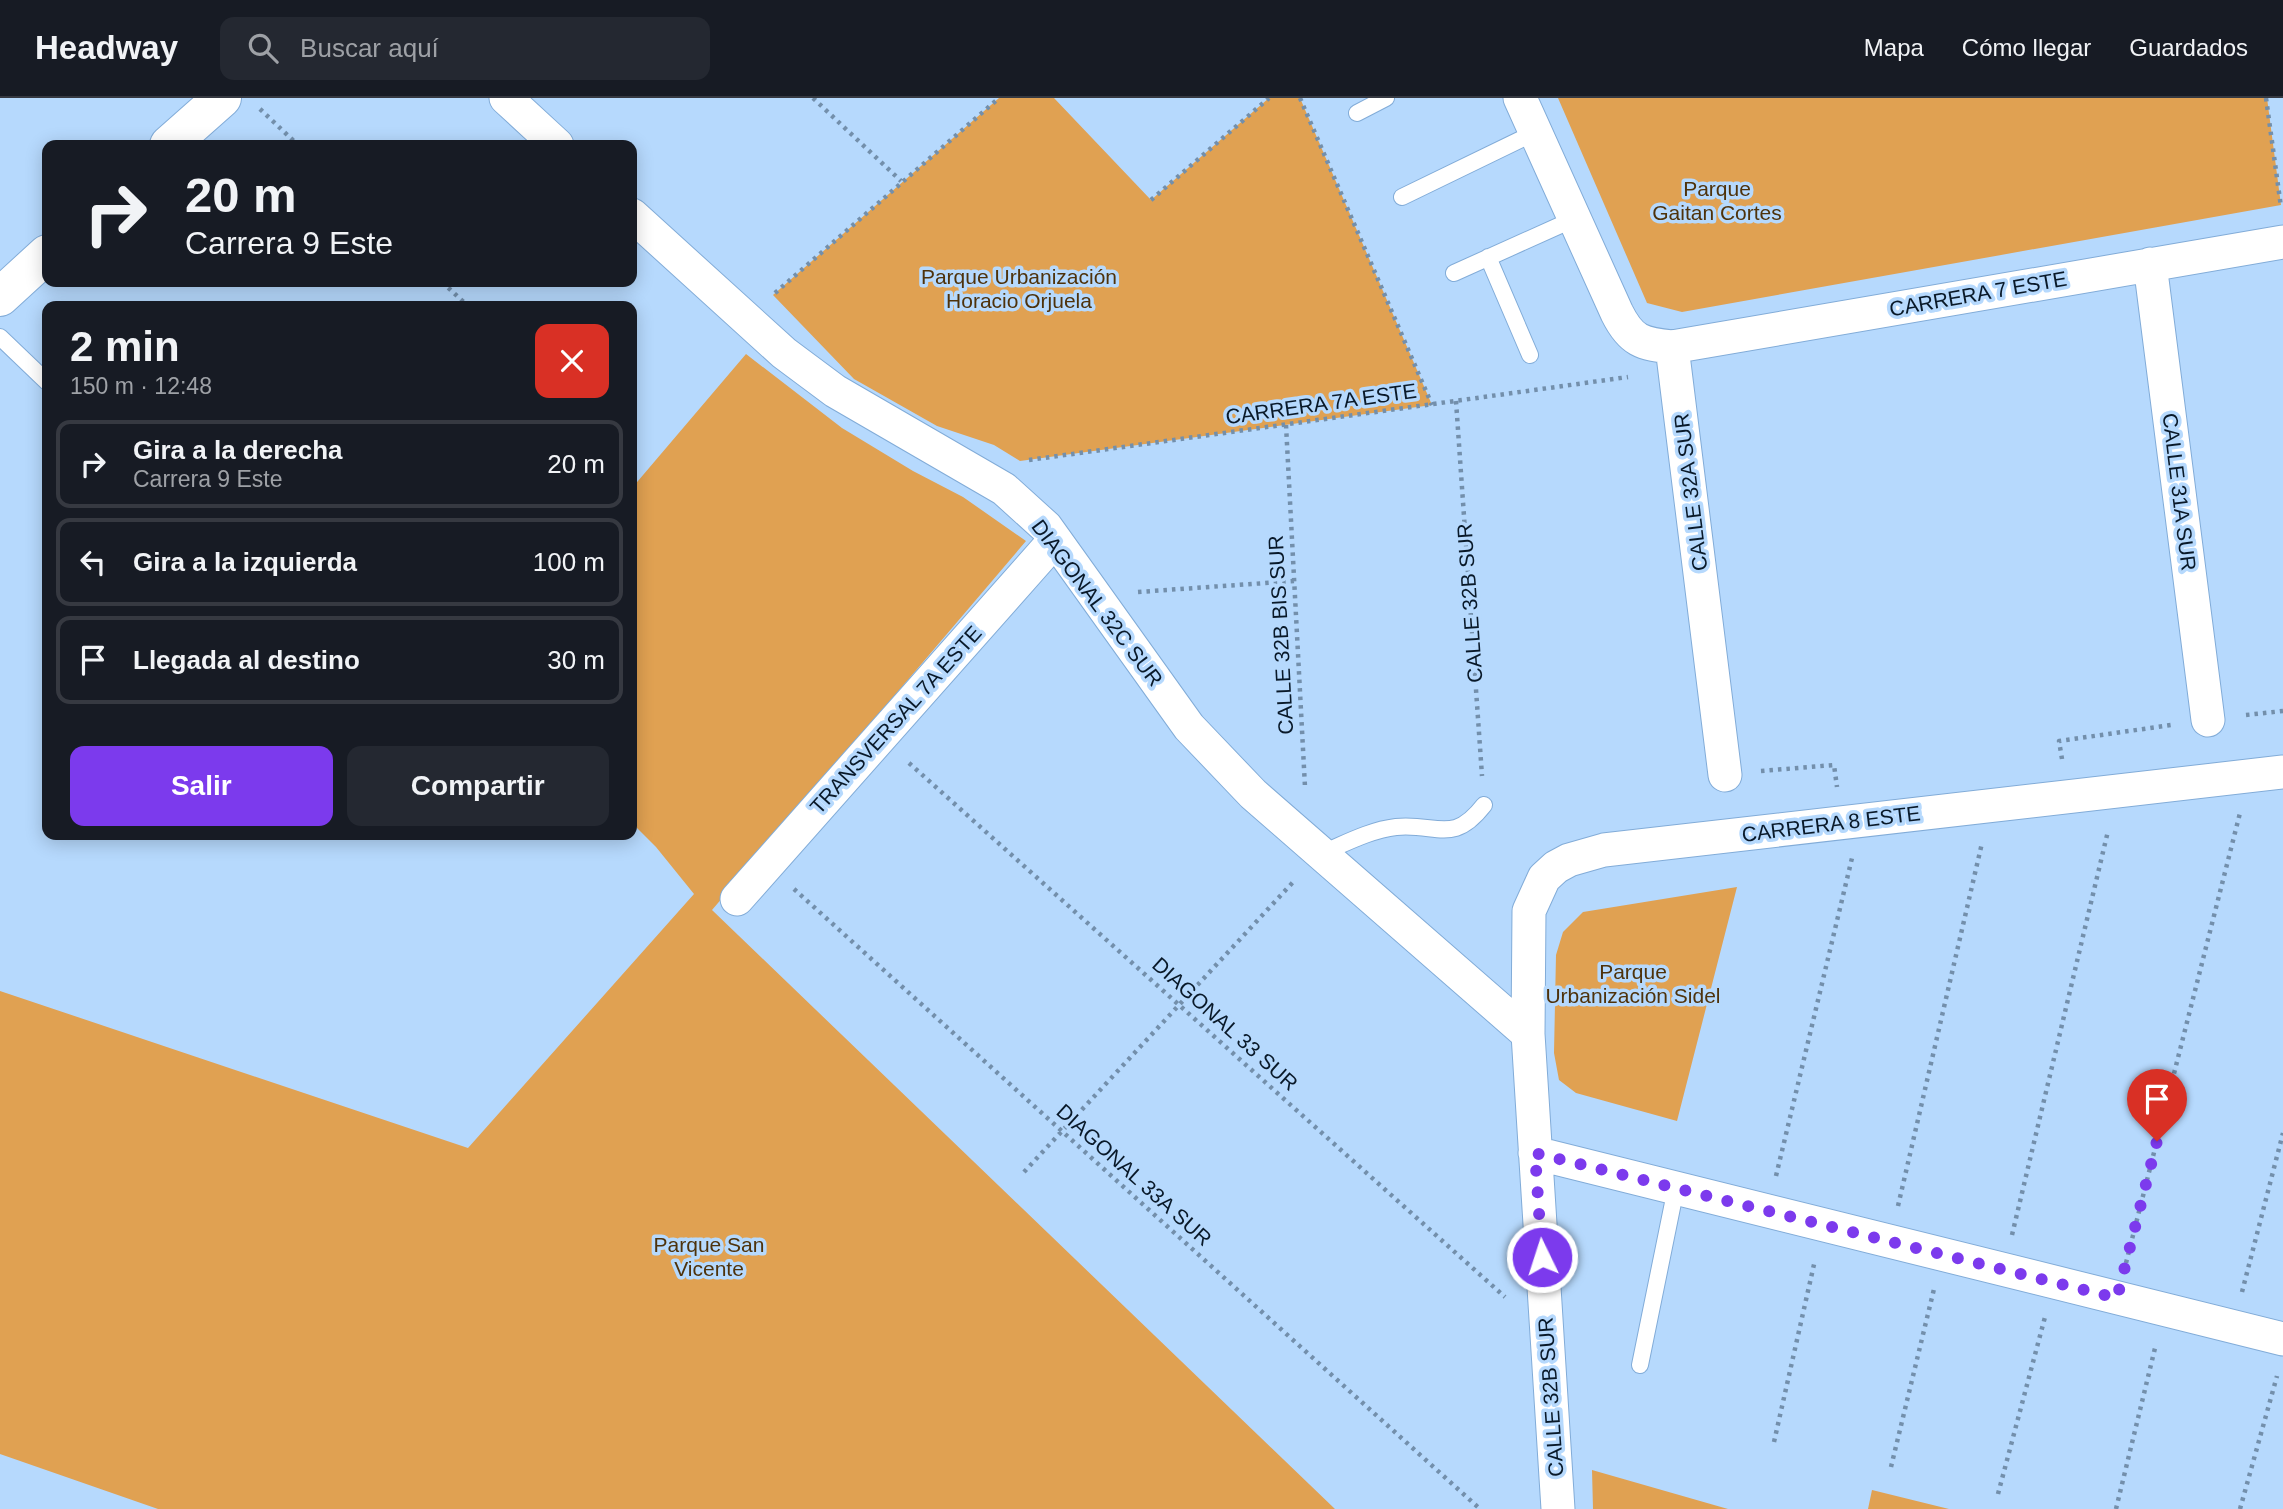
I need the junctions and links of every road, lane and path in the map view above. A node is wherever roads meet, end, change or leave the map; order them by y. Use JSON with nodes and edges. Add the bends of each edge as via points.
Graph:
{"nodes":[{"id":1,"x":506,"y":98,"type":"edge"},
{"id":2,"x":813,"y":98,"type":"edge"},
{"id":3,"x":999,"y":98,"type":"edge"},
{"id":4,"x":1269,"y":98,"type":"edge"},
{"id":5,"x":1300,"y":98,"type":"edge"},
{"id":6,"x":1386,"y":98,"type":"edge"},
{"id":7,"x":1520,"y":98,"type":"edge"},
{"id":8,"x":2266,"y":98,"type":"edge"},
{"id":9,"x":239,"y":102,"type":"edge"},
{"id":10,"x":1357,"y":113,"type":"dead end"},
{"id":11,"x":1536,"y":132,"type":"junction"},
{"id":12,"x":177,"y":140,"type":"edge"},
{"id":13,"x":291,"y":140,"type":"edge"},
{"id":14,"x":552,"y":140,"type":"edge"},
{"id":15,"x":901,"y":181,"type":"junction"},
{"id":16,"x":1402,"y":197,"type":"dead end"},
{"id":17,"x":1151,"y":200,"type":"dead end"},
{"id":18,"x":1574,"y":219,"type":"junction"},
{"id":19,"x":637,"y":220,"type":"edge"},
{"id":20,"x":2282,"y":227,"type":"edge"},
{"id":21,"x":1488,"y":257,"type":"junction"},
{"id":22,"x":42,"y":259,"type":"edge"},
{"id":23,"x":2150,"y":264,"type":"junction"},
{"id":24,"x":1454,"y":273,"type":"dead end"},
{"id":25,"x":447,"y":287,"type":"edge"},
{"id":26,"x":0,"y":297,"type":"edge"},
{"id":27,"x":463,"y":301,"type":"edge"},
{"id":28,"x":745,"y":320,"type":"junction"},
{"id":29,"x":0,"y":337,"type":"edge"},
{"id":30,"x":1530,"y":355,"type":"dead end"},
{"id":31,"x":1674,"y":359,"type":"junction"},
{"id":32,"x":42,"y":377,"type":"edge"},
{"id":33,"x":1456,"y":401,"type":"junction"},
{"id":34,"x":1432,"y":405,"type":"junction"},
{"id":35,"x":1286,"y":425,"type":"junction"},
{"id":36,"x":970,"y":468,"type":"junction"},
{"id":37,"x":1055,"y":540,"type":"junction"},
{"id":38,"x":1294,"y":581,"type":"junction"},
{"id":39,"x":1095,"y":595,"type":"junction"},
{"id":40,"x":2283,"y":711,"type":"edge"},
{"id":41,"x":2208,"y":720,"type":"junction"},
{"id":42,"x":881,"y":737,"type":"junction"},
{"id":43,"x":2283,"y":772,"type":"edge"},
{"id":44,"x":1725,"y":775,"type":"joint"},
{"id":45,"x":2249,"y":776,"type":"junction"},
{"id":46,"x":2117,"y":791,"type":"junction"},
{"id":47,"x":2068,"y":796,"type":"junction"},
{"id":48,"x":1484,"y":805,"type":"joint"},
{"id":49,"x":1990,"y":805,"type":"junction"},
{"id":50,"x":1852,"y":821,"type":"junction"},
{"id":51,"x":1314,"y":849,"type":"junction"},
{"id":52,"x":767,"y":865,"type":"junction"},
{"id":53,"x":1289,"y":886,"type":"dead end"},
{"id":54,"x":737,"y":899,"type":"dead end"},
{"id":55,"x":1180,"y":1004,"type":"junction"},
{"id":56,"x":1528,"y":1034,"type":"junction"},
{"id":57,"x":1062,"y":1131,"type":"junction"},
{"id":58,"x":2283,"y":1133,"type":"edge"},
{"id":59,"x":1535,"y":1153,"type":"junction"},
{"id":60,"x":1024,"y":1171,"type":"dead end"},
{"id":61,"x":1676,"y":1188,"type":"junction"},
{"id":62,"x":1767,"y":1211,"type":"junction"},
{"id":63,"x":1823,"y":1225,"type":"junction"},
{"id":64,"x":1890,"y":1241,"type":"junction"},
{"id":65,"x":1942,"y":1254,"type":"junction"},
{"id":66,"x":2004,"y":1269,"type":"junction"},
{"id":67,"x":2055,"y":1282,"type":"junction"},
{"id":68,"x":2117,"y":1298,"type":"junction"},
{"id":69,"x":2164,"y":1309,"type":"junction"},
{"id":70,"x":2233,"y":1326,"type":"junction"},
{"id":71,"x":1547,"y":1335,"type":"junction"},
{"id":72,"x":2281,"y":1353,"type":"edge"},
{"id":73,"x":1640,"y":1366,"type":"dead end"},
{"id":74,"x":1774,"y":1442,"type":"dead end"},
{"id":75,"x":1891,"y":1467,"type":"dead end"},
{"id":76,"x":1997,"y":1494,"type":"dead end"},
{"id":77,"x":1480,"y":1509,"type":"edge"},
{"id":78,"x":1558,"y":1509,"type":"edge"},
{"id":79,"x":2116,"y":1509,"type":"edge"},
{"id":80,"x":2240,"y":1509,"type":"edge"}],
"edges":[{"from":1,"to":14,"type":"street"},
{"from":2,"to":15,"type":"path"},
{"from":3,"to":15,"type":"path"},
{"from":4,"to":17,"type":"path"},
{"from":5,"to":34,"type":"path"},
{"from":6,"to":10,"type":"lane"},
{"from":7,"to":11,"type":"street"},
{"from":8,"to":20,"type":"path"},
{"from":9,"to":12,"type":"street"},
{"from":9,"to":13,"type":"path"},
{"from":11,"to":16,"type":"lane"},
{"from":11,"to":18,"type":"street"},
{"from":15,"to":28,"type":"path"},
{"from":18,"to":21,"type":"lane"},
{"from":18,"to":31,"type":"street","via":[[1623,326],[1632,336]]},
{"from":19,"to":28,"type":"street","name":"DIAGONAL 32C SUR"},
{"from":20,"to":23,"type":"street","name":"CARRERA 7 ESTE"},
{"from":21,"to":24,"type":"lane"},
{"from":21,"to":30,"type":"lane"},
{"from":22,"to":26,"type":"street"},
{"from":23,"to":31,"type":"street","name":"CARRERA 7 ESTE"},
{"from":23,"to":41,"type":"street","name":"CALLE 31A SUR"},
{"from":25,"to":27,"type":"path"},
{"from":28,"to":36,"type":"street","name":"DIAGONAL 32C SUR","via":[[835,391]]},
{"from":29,"to":32,"type":"lane"},
{"from":31,"to":33,"type":"path","name":"CARRERA 7A ESTE"},
{"from":31,"to":44,"type":"street","name":"CALLE 32A SUR"},
{"from":33,"to":34,"type":"path","name":"CARRERA 7A ESTE"},
{"from":33,"to":48,"type":"path","name":"CALLE 32B SUR"},
{"from":34,"to":35,"type":"path","name":"CARRERA 7A ESTE"},
{"from":35,"to":36,"type":"path","name":"CARRERA 7A ESTE"},
{"from":35,"to":38,"type":"path","name":"CALLE 32B BIS SUR"},
{"from":36,"to":37,"type":"street","name":"DIAGONAL 32C SUR","via":[[1004,489]]},
{"from":37,"to":39,"type":"street","name":"DIAGONAL 32C SUR"},
{"from":37,"to":42,"type":"street","name":"TRANSVERSAL 7A ESTE"},
{"from":38,"to":39,"type":"path"},
{"from":38,"to":51,"type":"path","name":"CALLE 32B BIS SUR"},
{"from":39,"to":51,"type":"street","name":"DIAGONAL 32C SUR","via":[[1189,727]]},
{"from":40,"to":41,"type":"path"},
{"from":41,"to":47,"type":"path","via":[[2059,741]]},
{"from":42,"to":52,"type":"street","name":"TRANSVERSAL 7A ESTE"},
{"from":42,"to":55,"type":"path","name":"DIAGONAL 33 SUR"},
{"from":43,"to":45,"type":"street","name":"CARRERA 8 ESTE"},
{"from":44,"to":50,"type":"path","via":[[1834,765]]},
{"from":45,"to":46,"type":"street","name":"CARRERA 8 ESTE"},
{"from":45,"to":68,"type":"path"},
{"from":46,"to":47,"type":"street","name":"CARRERA 8 ESTE"},
{"from":46,"to":66,"type":"path"},
{"from":47,"to":49,"type":"street","name":"CARRERA 8 ESTE"},
{"from":48,"to":51,"type":"lane","via":[[1465,826],[1395,827]]},
{"from":49,"to":50,"type":"street","name":"CARRERA 8 ESTE"},
{"from":49,"to":64,"type":"path"},
{"from":50,"to":56,"type":"street","name":"CARRERA 8 ESTE","via":[[1604,850],[1556,867],[1544,878],[1529,911]]},
{"from":50,"to":62,"type":"path"},
{"from":51,"to":56,"type":"street","name":"DIAGONAL 32C SUR"},
{"from":52,"to":54,"type":"street","name":"TRANSVERSAL 7A ESTE"},
{"from":52,"to":57,"type":"path","name":"DIAGONAL 33A SUR"},
{"from":53,"to":55,"type":"path"},
{"from":55,"to":57,"type":"path"},
{"from":55,"to":71,"type":"path","name":"DIAGONAL 33 SUR"},
{"from":56,"to":59,"type":"street","name":"CALLE 32B SUR"},
{"from":57,"to":60,"type":"path"},
{"from":57,"to":77,"type":"path","name":"DIAGONAL 33A SUR"},
{"from":58,"to":70,"type":"path"},
{"from":59,"to":61,"type":"street"},
{"from":59,"to":71,"type":"street","name":"CALLE 32B SUR"},
{"from":61,"to":62,"type":"street"},
{"from":61,"to":73,"type":"lane"},
{"from":62,"to":63,"type":"street"},
{"from":63,"to":64,"type":"street"},
{"from":63,"to":74,"type":"path"},
{"from":64,"to":65,"type":"street"},
{"from":65,"to":66,"type":"street"},
{"from":65,"to":75,"type":"path"},
{"from":66,"to":67,"type":"street"},
{"from":67,"to":68,"type":"street"},
{"from":67,"to":76,"type":"path"},
{"from":68,"to":69,"type":"street"},
{"from":69,"to":70,"type":"street"},
{"from":69,"to":79,"type":"path"},
{"from":70,"to":72,"type":"street"},
{"from":71,"to":78,"type":"street","name":"CALLE 32B SUR"},
{"from":72,"to":80,"type":"path"}]}
